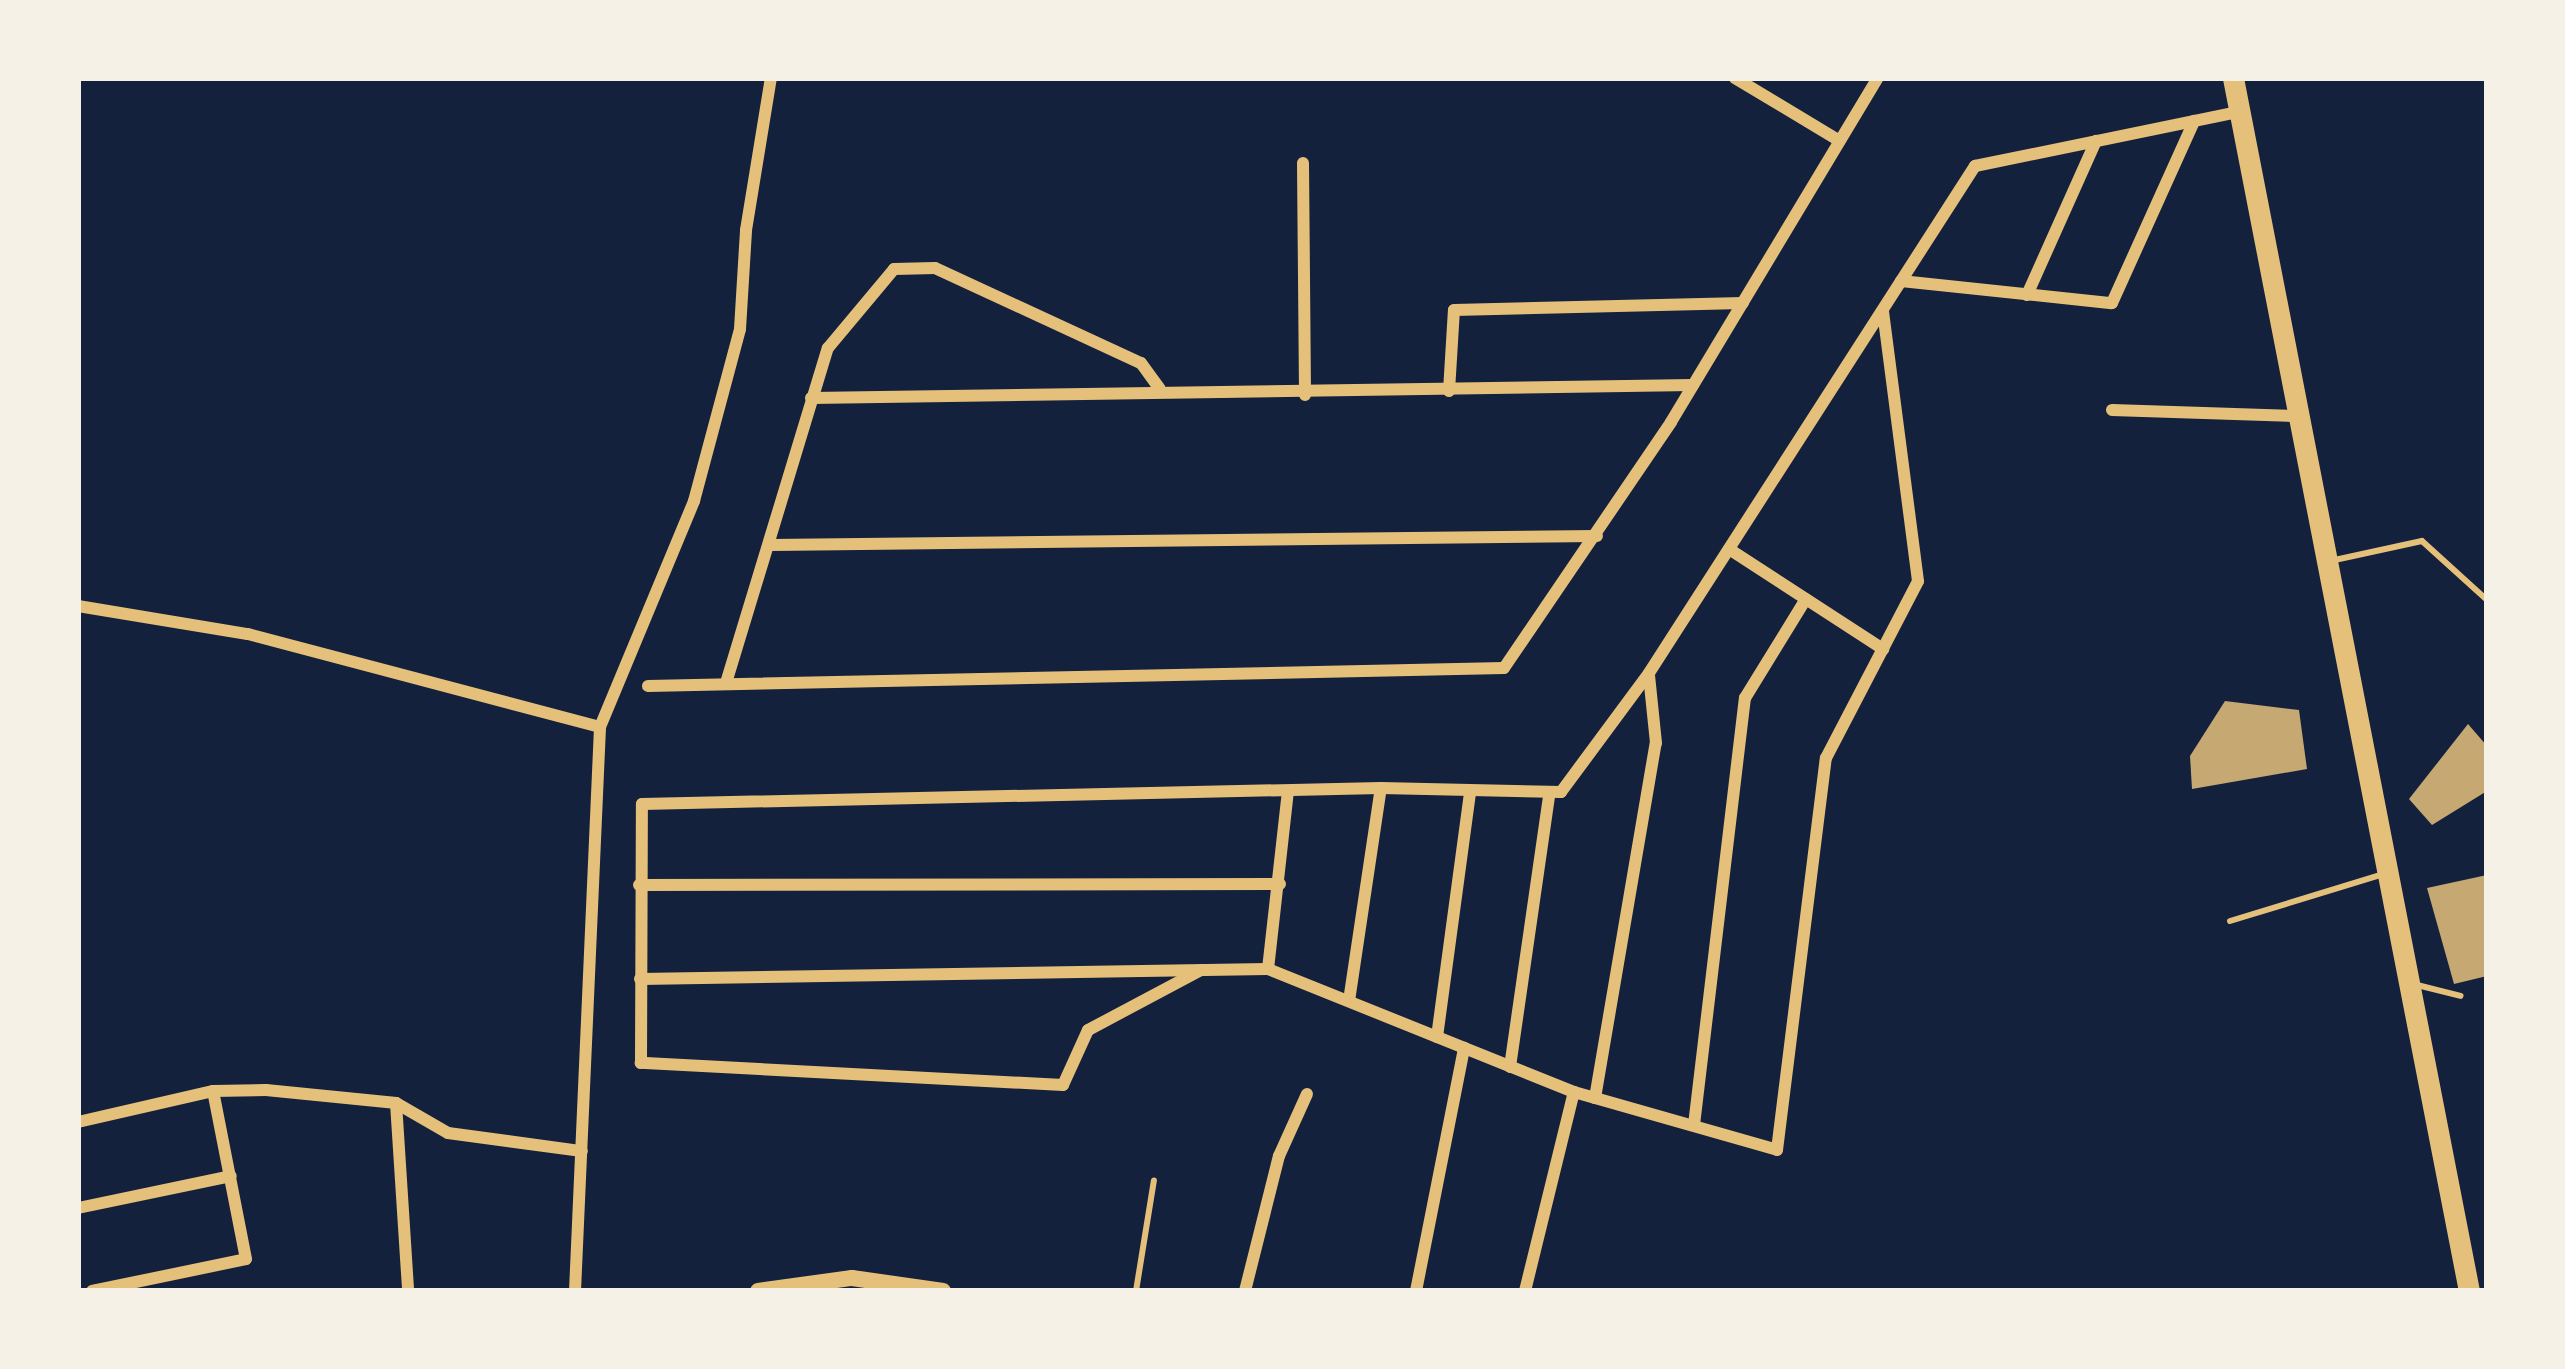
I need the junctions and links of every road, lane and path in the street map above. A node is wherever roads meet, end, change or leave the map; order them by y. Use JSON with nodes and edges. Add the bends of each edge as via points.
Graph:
{"nodes":[{"id":1,"x":771,"y":78,"type":"edge"},
{"id":2,"x":1735,"y":78,"type":"edge"},
{"id":3,"x":1878,"y":78,"type":"edge"},
{"id":4,"x":2233,"y":78,"type":"edge"},
{"id":5,"x":2239,"y":112,"type":"junction"},
{"id":6,"x":2194,"y":121,"type":"junction"},
{"id":7,"x":1840,"y":141,"type":"junction"},
{"id":8,"x":2096,"y":141,"type":"junction"},
{"id":9,"x":1303,"y":163,"type":"dead end"},
{"id":10,"x":1901,"y":281,"type":"junction"},
{"id":11,"x":2027,"y":295,"type":"junction"},
{"id":12,"x":1743,"y":303,"type":"junction"},
{"id":13,"x":1882,"y":310,"type":"junction"},
{"id":14,"x":1693,"y":385,"type":"junction"},
{"id":15,"x":1160,"y":388,"type":"junction"},
{"id":16,"x":1449,"y":391,"type":"junction"},
{"id":17,"x":1305,"y":395,"type":"junction"},
{"id":18,"x":811,"y":398,"type":"junction"},
{"id":19,"x":2112,"y":410,"type":"dead end"},
{"id":20,"x":2295,"y":416,"type":"junction"},
{"id":21,"x":1598,"y":536,"type":"junction"},
{"id":22,"x":771,"y":545,"type":"junction"},
{"id":23,"x":1729,"y":549,"type":"junction"},
{"id":24,"x":2326,"y":562,"type":"junction"},
{"id":25,"x":1806,"y":599,"type":"junction"},
{"id":26,"x":2487,"y":600,"type":"edge"},
{"id":27,"x":78,"y":607,"type":"edge"},
{"id":28,"x":1882,"y":649,"type":"junction"},
{"id":29,"x":1649,"y":674,"type":"junction"},
{"id":30,"x":726,"y":683,"type":"junction"},
{"id":31,"x":648,"y":686,"type":"dead end"},
{"id":32,"x":600,"y":728,"type":"junction"},
{"id":33,"x":1381,"y":788,"type":"junction"},
{"id":34,"x":1288,"y":792,"type":"junction"},
{"id":35,"x":1470,"y":792,"type":"junction"},
{"id":36,"x":1549,"y":795,"type":"junction"},
{"id":37,"x":2387,"y":874,"type":"junction"},
{"id":38,"x":1280,"y":884,"type":"junction"},
{"id":39,"x":639,"y":885,"type":"junction"},
{"id":40,"x":2230,"y":921,"type":"dead end"},
{"id":41,"x":1268,"y":969,"type":"junction"},
{"id":42,"x":1201,"y":970,"type":"junction"},
{"id":43,"x":640,"y":979,"type":"junction"},
{"id":44,"x":2409,"y":983,"type":"junction"},
{"id":45,"x":2461,"y":996,"type":"dead end"},
{"id":46,"x":1349,"y":1001,"type":"junction"},
{"id":47,"x":1437,"y":1037,"type":"junction"},
{"id":48,"x":1464,"y":1048,"type":"junction"},
{"id":49,"x":1510,"y":1067,"type":"junction"},
{"id":50,"x":213,"y":1091,"type":"junction"},
{"id":51,"x":1574,"y":1092,"type":"junction"},
{"id":52,"x":1307,"y":1094,"type":"dead end"},
{"id":53,"x":1595,"y":1098,"type":"junction"},
{"id":54,"x":397,"y":1103,"type":"junction"},
{"id":55,"x":78,"y":1122,"type":"edge"},
{"id":56,"x":1694,"y":1126,"type":"junction"},
{"id":57,"x":582,"y":1151,"type":"junction"},
{"id":58,"x":231,"y":1176,"type":"junction"},
{"id":59,"x":1154,"y":1180,"type":"dead end"},
{"id":60,"x":78,"y":1208,"type":"edge"},
{"id":61,"x":92,"y":1291,"type":"edge"},
{"id":62,"x":408,"y":1291,"type":"edge"},
{"id":63,"x":575,"y":1291,"type":"edge"},
{"id":64,"x":758,"y":1291,"type":"edge"},
{"id":65,"x":943,"y":1291,"type":"edge"},
{"id":66,"x":1136,"y":1291,"type":"edge"},
{"id":67,"x":1245,"y":1291,"type":"edge"},
{"id":68,"x":1416,"y":1291,"type":"edge"},
{"id":69,"x":1525,"y":1291,"type":"edge"},
{"id":70,"x":2469,"y":1291,"type":"edge"}],
"edges":[{"from":1,"to":32,"type":"street","via":[[746,230],[740,329],[694,501]]},
{"from":2,"to":7,"type":"street"},
{"from":3,"to":7,"type":"street"},
{"from":4,"to":5,"type":"highway"},
{"from":5,"to":6,"type":"street"},
{"from":5,"to":20,"type":"highway"},
{"from":6,"to":8,"type":"street"},
{"from":6,"to":11,"type":"street","via":[[2112,303]]},
{"from":7,"to":12,"type":"street"},
{"from":8,"to":10,"type":"street","via":[[1975,166]]},
{"from":8,"to":11,"type":"street"},
{"from":9,"to":17,"type":"street"},
{"from":10,"to":11,"type":"street"},
{"from":10,"to":13,"type":"street"},
{"from":12,"to":14,"type":"street"},
{"from":12,"to":16,"type":"street","via":[[1454,310]]},
{"from":13,"to":23,"type":"street"},
{"from":13,"to":28,"type":"street","via":[[1918,581]]},
{"from":14,"to":16,"type":"street"},
{"from":14,"to":21,"type":"street"},
{"from":15,"to":17,"type":"street"},
{"from":15,"to":18,"type":"street"},
{"from":15,"to":18,"type":"street","via":[[1141,363],[935,268],[894,269],[828,348]]},
{"from":16,"to":17,"type":"street"},
{"from":18,"to":22,"type":"street"},
{"from":19,"to":20,"type":"street"},
{"from":20,"to":24,"type":"highway"},
{"from":21,"to":22,"type":"street"},
{"from":21,"to":30,"type":"street","via":[[1497,671]]},
{"from":22,"to":30,"type":"street"},
{"from":23,"to":25,"type":"street"},
{"from":23,"to":29,"type":"street"},
{"from":24,"to":26,"type":"lane","via":[[2422,541]]},
{"from":24,"to":37,"type":"highway"},
{"from":25,"to":28,"type":"street"},
{"from":25,"to":56,"type":"street","via":[[1745,698]]},
{"from":27,"to":32,"type":"street","via":[[248,634]]},
{"from":28,"to":56,"type":"street","via":[[1826,758],[1777,1150]]},
{"from":29,"to":36,"type":"street","via":[[1574,783]]},
{"from":29,"to":53,"type":"street","via":[[1656,742]]},
{"from":30,"to":31,"type":"street"},
{"from":32,"to":57,"type":"street"},
{"from":33,"to":34,"type":"street"},
{"from":33,"to":35,"type":"street"},
{"from":33,"to":46,"type":"street"},
{"from":34,"to":38,"type":"street"},
{"from":34,"to":39,"type":"street","via":[[642,804]]},
{"from":35,"to":36,"type":"street"},
{"from":35,"to":47,"type":"street"},
{"from":36,"to":49,"type":"street"},
{"from":37,"to":40,"type":"lane"},
{"from":37,"to":44,"type":"highway"},
{"from":38,"to":39,"type":"street"},
{"from":38,"to":41,"type":"street"},
{"from":39,"to":43,"type":"street"},
{"from":41,"to":42,"type":"street"},
{"from":41,"to":46,"type":"street"},
{"from":42,"to":43,"type":"street"},
{"from":42,"to":43,"type":"street","via":[[1088,1030],[1063,1085],[641,1063]]},
{"from":44,"to":45,"type":"lane"},
{"from":44,"to":70,"type":"highway"},
{"from":46,"to":47,"type":"street"},
{"from":47,"to":48,"type":"street"},
{"from":48,"to":49,"type":"street"},
{"from":48,"to":68,"type":"street"},
{"from":49,"to":51,"type":"street"},
{"from":50,"to":54,"type":"street"},
{"from":50,"to":55,"type":"street"},
{"from":50,"to":58,"type":"street"},
{"from":51,"to":53,"type":"street"},
{"from":51,"to":69,"type":"street"},
{"from":52,"to":67,"type":"street","via":[[1279,1156]]},
{"from":53,"to":56,"type":"street"},
{"from":54,"to":57,"type":"street","via":[[448,1133]]},
{"from":54,"to":62,"type":"street"},
{"from":57,"to":63,"type":"street"},
{"from":58,"to":60,"type":"street"},
{"from":58,"to":61,"type":"street","via":[[246,1259]]},
{"from":59,"to":66,"type":"lane"},
{"from":64,"to":65,"type":"street","via":[[852,1278]]}]}
